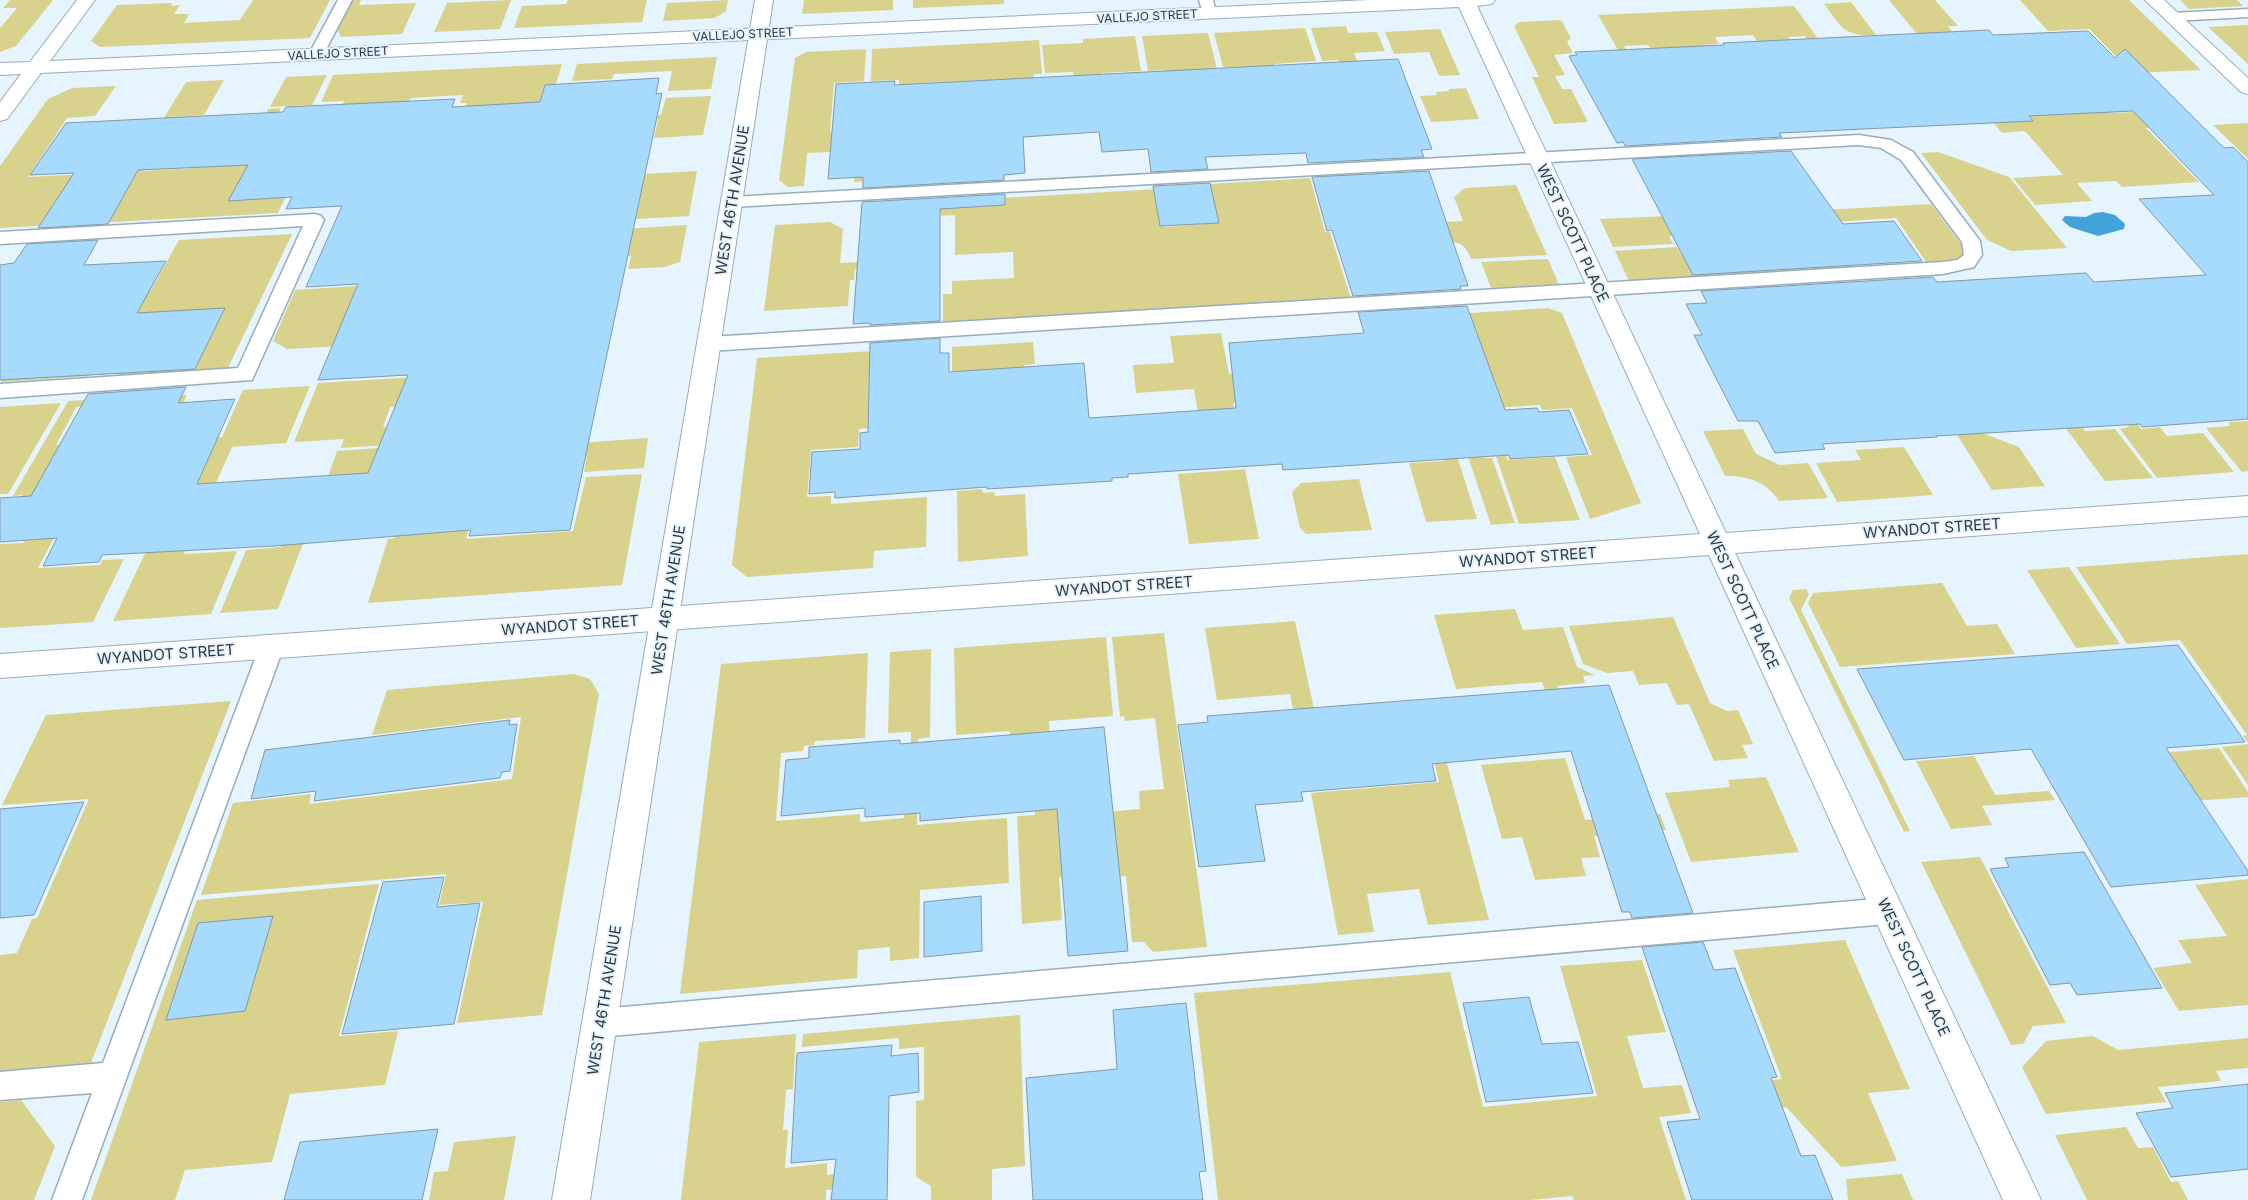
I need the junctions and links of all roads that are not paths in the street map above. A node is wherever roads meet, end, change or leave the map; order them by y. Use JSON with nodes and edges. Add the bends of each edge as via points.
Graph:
{"nodes":[{"id":1,"x":86,"y":0,"type":"edge"},
{"id":2,"x":345,"y":0,"type":"edge"},
{"id":3,"x":764,"y":0,"type":"edge"},
{"id":4,"x":1472,"y":0,"type":"edge"},
{"id":5,"x":2154,"y":0,"type":"edge"},
{"id":6,"x":1208,"y":6,"type":"edge"},
{"id":7,"x":2248,"y":13,"type":"edge"},
{"id":8,"x":2172,"y":17,"type":"junction"},
{"id":9,"x":759,"y":34,"type":"junction"},
{"id":10,"x":317,"y":54,"type":"junction"},
{"id":11,"x":36,"y":67,"type":"junction"},
{"id":12,"x":0,"y":69,"type":"edge"},
{"id":13,"x":2248,"y":88,"type":"edge"},
{"id":14,"x":0,"y":115,"type":"edge"},
{"id":15,"x":1538,"y":156,"type":"junction"},
{"id":16,"x":732,"y":202,"type":"junction"},
{"id":17,"x":0,"y":238,"type":"edge"},
{"id":18,"x":1599,"y":289,"type":"junction"},
{"id":19,"x":709,"y":344,"type":"junction"},
{"id":20,"x":0,"y":391,"type":"edge"},
{"id":21,"x":2248,"y":506,"type":"edge"},
{"id":22,"x":1717,"y":544,"type":"junction"},
{"id":23,"x":665,"y":618,"type":"junction"},
{"id":24,"x":272,"y":646,"type":"junction"},
{"id":25,"x":0,"y":666,"type":"edge"},
{"id":26,"x":1888,"y":911,"type":"junction"},
{"id":27,"x":600,"y":1023,"type":"junction"},
{"id":28,"x":113,"y":1077,"type":"junction"},
{"id":29,"x":0,"y":1086,"type":"edge"},
{"id":30,"x":67,"y":1200,"type":"edge"},
{"id":31,"x":572,"y":1200,"type":"edge"},
{"id":32,"x":2022,"y":1200,"type":"edge"}],
"edges":[{"from":1,"to":11,"type":"street"},
{"from":2,"to":10,"type":"lane"},
{"from":3,"to":9,"type":"street","name":"WEST 46TH AVENUE"},
{"from":4,"to":6,"type":"street","name":"VALLEJO STREET"},
{"from":4,"to":15,"type":"street","name":"WEST SCOTT PLACE"},
{"from":5,"to":8,"type":"street"},
{"from":6,"to":9,"type":"street","name":"VALLEJO STREET"},
{"from":7,"to":8,"type":"lane"},
{"from":8,"to":13,"type":"street"},
{"from":9,"to":10,"type":"street","name":"VALLEJO STREET"},
{"from":9,"to":16,"type":"street","name":"WEST 46TH AVENUE"},
{"from":10,"to":11,"type":"street","name":"VALLEJO STREET"},
{"from":11,"to":12,"type":"street","name":"VALLEJO STREET"},
{"from":11,"to":14,"type":"street"},
{"from":15,"to":16,"type":"lane"},
{"from":15,"to":18,"type":"street","name":"WEST SCOTT PLACE"},
{"from":15,"to":18,"type":"lane","via":[[1872,141],[1908,156],[1975,249],[1966,264],[1956,267]]},
{"from":16,"to":19,"type":"street","name":"WEST 46TH AVENUE"},
{"from":17,"to":20,"type":"lane","via":[[316,220],[245,375]]},
{"from":18,"to":19,"type":"lane"},
{"from":18,"to":22,"type":"street","name":"WEST SCOTT PLACE"},
{"from":19,"to":23,"type":"street","name":"WEST 46TH AVENUE"},
{"from":21,"to":22,"type":"street","name":"WYANDOT STREET"},
{"from":22,"to":23,"type":"street","name":"WYANDOT STREET"},
{"from":22,"to":26,"type":"street","name":"WEST SCOTT PLACE"},
{"from":23,"to":24,"type":"street","name":"WYANDOT STREET"},
{"from":23,"to":27,"type":"street","name":"WEST 46TH AVENUE"},
{"from":24,"to":25,"type":"street","name":"WYANDOT STREET"},
{"from":24,"to":28,"type":"lane"},
{"from":26,"to":27,"type":"lane"},
{"from":26,"to":32,"type":"street","name":"WEST SCOTT PLACE"},
{"from":27,"to":31,"type":"street","name":"WEST 46TH AVENUE"},
{"from":28,"to":29,"type":"lane"},
{"from":28,"to":30,"type":"lane"}]}
